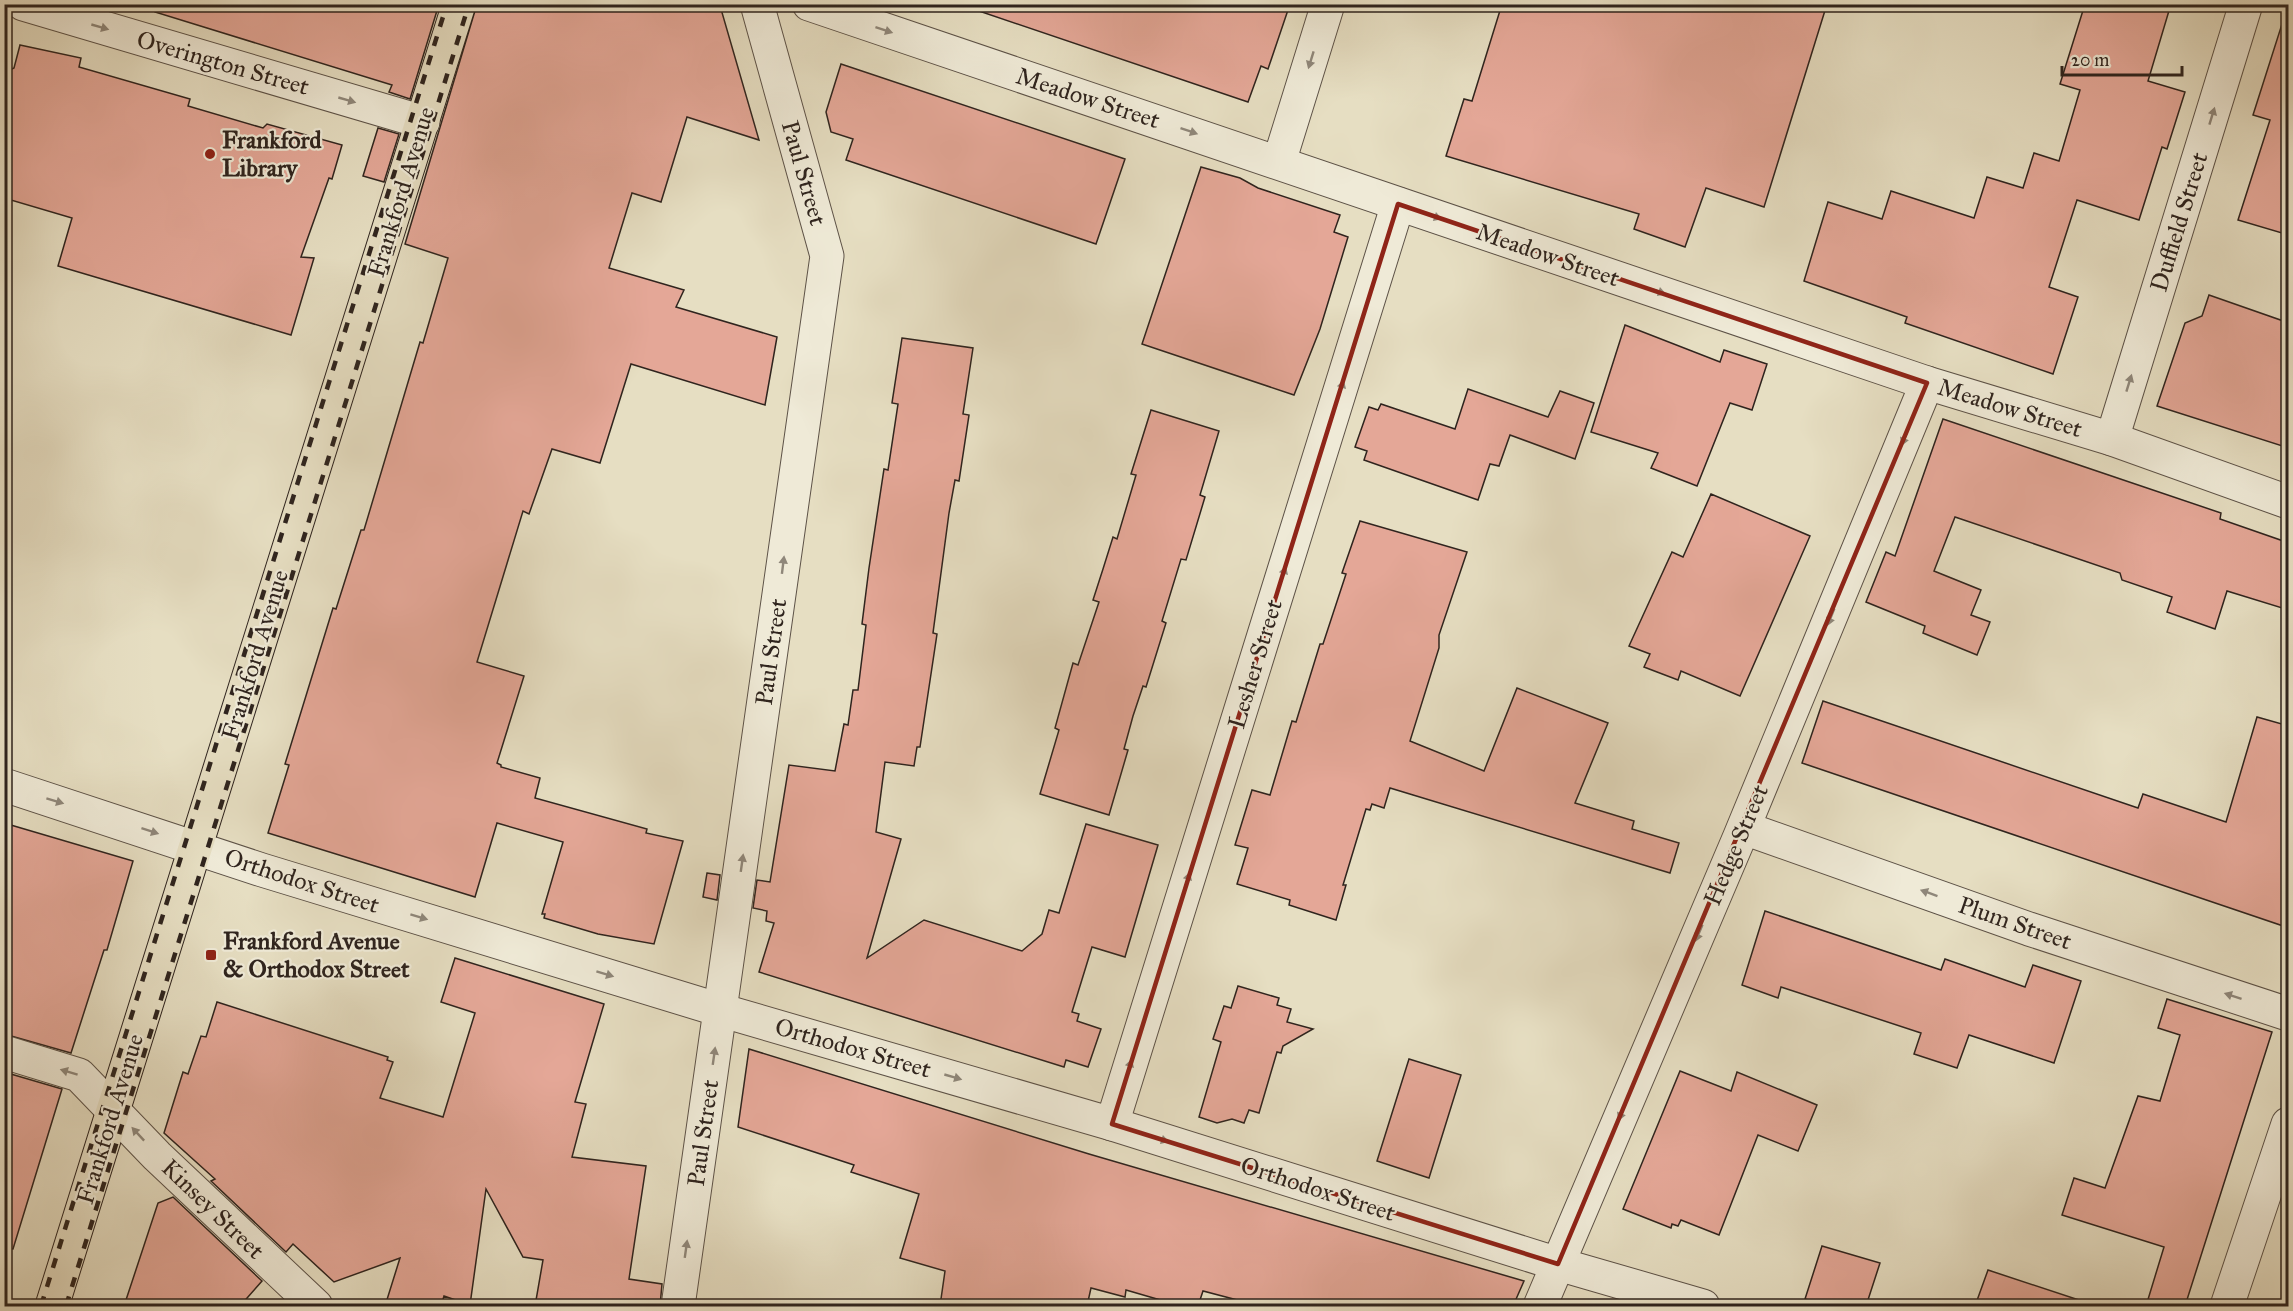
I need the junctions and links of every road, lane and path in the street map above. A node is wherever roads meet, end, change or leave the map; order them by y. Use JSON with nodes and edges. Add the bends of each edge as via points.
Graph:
{"nodes":[{"id":1,"x":23,"y":4,"type":"edge"},
{"id":2,"x":459,"y":4,"type":"edge"},
{"id":3,"x":757,"y":4,"type":"edge"},
{"id":4,"x":809,"y":4,"type":"edge"},
{"id":5,"x":1328,"y":4,"type":"edge"},
{"id":6,"x":2246,"y":4,"type":"edge"},
{"id":7,"x":423,"y":122,"type":"junction"},
{"id":8,"x":1279,"y":162,"type":"junction"},
{"id":9,"x":1398,"y":204,"type":"junction"},
{"id":10,"x":1927,"y":382,"type":"junction"},
{"id":11,"x":2112,"y":439,"type":"junction"},
{"id":12,"x":2289,"y":502,"type":"edge"},
{"id":13,"x":4,"y":785,"type":"edge"},
{"id":14,"x":1744,"y":828,"type":"junction"},
{"id":15,"x":195,"y":846,"type":"junction"},
{"id":16,"x":720,"y":1010,"type":"junction"},
{"id":17,"x":2289,"y":1014,"type":"edge"},
{"id":18,"x":4,"y":1052,"type":"edge"},
{"id":19,"x":114,"y":1109,"type":"junction"},
{"id":20,"x":1112,"y":1124,"type":"junction"},
{"id":21,"x":2289,"y":1124,"type":"edge"},
{"id":22,"x":1558,"y":1264,"type":"junction"},
{"id":23,"x":52,"y":1306,"type":"edge"},
{"id":24,"x":316,"y":1306,"type":"edge"},
{"id":25,"x":678,"y":1306,"type":"edge"},
{"id":26,"x":1540,"y":1306,"type":"edge"},
{"id":27,"x":1703,"y":1306,"type":"edge"},
{"id":28,"x":2227,"y":1306,"type":"edge"}],
"edges":[{"from":1,"to":7,"type":"street","name":"Overington Street","one_way":true},
{"from":2,"to":7,"type":"main road","name":"Frankford Avenue"},
{"from":16,"to":3,"type":"street","name":"Paul Street","one_way":true,"via":[[827,256]]},
{"from":4,"to":8,"type":"street","name":"Meadow Street","one_way":true},
{"from":5,"to":8,"type":"street","one_way":true},
{"from":11,"to":6,"type":"street","name":"Duffield Street","one_way":true},
{"from":7,"to":15,"type":"main road","name":"Frankford Avenue"},
{"from":8,"to":9,"type":"street","name":"Meadow Street"},
{"from":9,"to":10,"type":"street","name":"Meadow Street","one_way":true},
{"from":20,"to":9,"type":"street","name":"Lesher Street","one_way":true},
{"from":10,"to":11,"type":"street","name":"Meadow Street"},
{"from":10,"to":14,"type":"street","name":"Hedge Street","one_way":true},
{"from":11,"to":12,"type":"street","name":"Meadow Street"},
{"from":13,"to":15,"type":"street","name":"Orthodox Street","one_way":true},
{"from":17,"to":14,"type":"street","name":"Plum Street","one_way":true,"via":[[2029,929]]},
{"from":14,"to":22,"type":"street","name":"Hedge Street","one_way":true},
{"from":15,"to":16,"type":"street","name":"Orthodox Street","one_way":true},
{"from":15,"to":19,"type":"main road","name":"Frankford Avenue"},
{"from":16,"to":20,"type":"street","name":"Orthodox Street","one_way":true},
{"from":25,"to":16,"type":"street","name":"Paul Street","one_way":true},
{"from":19,"to":18,"type":"street","name":"Kinsey Street","one_way":true,"via":[[79,1075]]},
{"from":19,"to":23,"type":"main road","name":"Frankford Avenue"},
{"from":24,"to":19,"type":"street","name":"Kinsey Street","one_way":true},
{"from":20,"to":22,"type":"street","name":"Orthodox Street","one_way":true},
{"from":21,"to":28,"type":"street"},
{"from":22,"to":26,"type":"street","name":"Hedge Street"},
{"from":22,"to":27,"type":"street","name":"Orthodox Street"}]}
